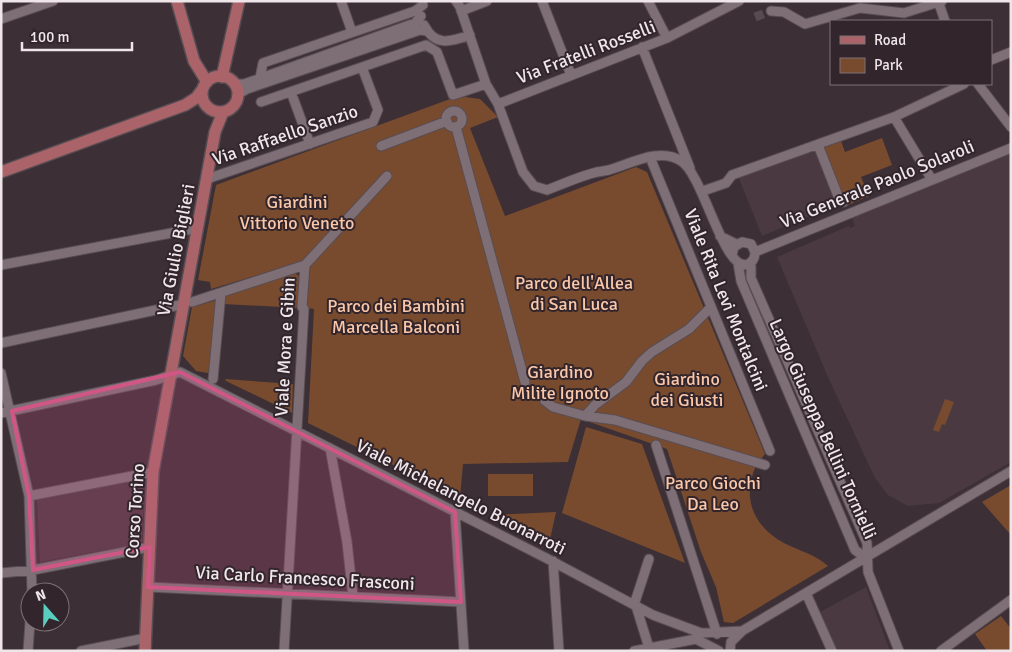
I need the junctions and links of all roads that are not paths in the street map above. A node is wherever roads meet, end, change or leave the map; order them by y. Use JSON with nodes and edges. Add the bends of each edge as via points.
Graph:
{"nodes":[{"id":1,"x":53,"y":1,"type":"edge"},
{"id":2,"x":177,"y":1,"type":"edge"},
{"id":3,"x":239,"y":1,"type":"edge"},
{"id":4,"x":341,"y":1,"type":"edge"},
{"id":5,"x":456,"y":1,"type":"edge"},
{"id":6,"x":487,"y":1,"type":"edge"},
{"id":7,"x":542,"y":1,"type":"edge"},
{"id":8,"x":648,"y":1,"type":"edge"},
{"id":9,"x":739,"y":1,"type":"edge"},
{"id":10,"x":424,"y":2,"type":"edge"},
{"id":11,"x":940,"y":2,"type":"edge"},
{"id":12,"x":462,"y":10,"type":"junction"},
{"id":13,"x":771,"y":11,"type":"tunnel mouth"},
{"id":14,"x":421,"y":16,"type":"junction"},
{"id":15,"x":1,"y":19,"type":"edge"},
{"id":16,"x":945,"y":20,"type":"edge"},
{"id":17,"x":427,"y":31,"type":"junction"},
{"id":18,"x":352,"y":32,"type":"junction"},
{"id":19,"x":470,"y":35,"type":"junction"},
{"id":20,"x":667,"y":38,"type":"junction"},
{"id":21,"x":642,"y":48,"type":"junction"},
{"id":22,"x":1011,"y":52,"type":"edge"},
{"id":23,"x":992,"y":60,"type":"edge"},
{"id":24,"x":362,"y":67,"type":"junction"},
{"id":25,"x":572,"y":75,"type":"junction"},
{"id":26,"x":222,"y":77,"type":"junction"},
{"id":27,"x":261,"y":81,"type":"junction"},
{"id":28,"x":486,"y":84,"type":"junction"},
{"id":29,"x":962,"y":85,"type":"edge"},
{"id":30,"x":979,"y":85,"type":"edge"},
{"id":31,"x":205,"y":86,"type":"junction"},
{"id":32,"x":236,"y":89,"type":"junction"},
{"id":33,"x":291,"y":92,"type":"junction"},
{"id":34,"x":273,"y":98,"type":"junction"},
{"id":35,"x":262,"y":102,"type":"dead end"},
{"id":36,"x":498,"y":104,"type":"junction"},
{"id":37,"x":208,"y":107,"type":"junction"},
{"id":38,"x":223,"y":112,"type":"junction"},
{"id":39,"x":894,"y":117,"type":"junction"},
{"id":40,"x":145,"y":120,"type":"junction"},
{"id":41,"x":447,"y":121,"type":"junction"},
{"id":42,"x":456,"y":127,"type":"junction"},
{"id":43,"x":1011,"y":127,"type":"edge"},
{"id":44,"x":215,"y":132,"type":"junction"},
{"id":45,"x":310,"y":144,"type":"junction"},
{"id":46,"x":818,"y":145,"type":"junction"},
{"id":47,"x":381,"y":146,"type":"dead end"},
{"id":48,"x":1011,"y":148,"type":"edge"},
{"id":49,"x":652,"y":162,"type":"dead end"},
{"id":50,"x":4,"y":168,"type":"edge"},
{"id":51,"x":691,"y":169,"type":"junction"},
{"id":52,"x":387,"y":176,"type":"dead end"},
{"id":53,"x":207,"y":179,"type":"junction"},
{"id":54,"x":932,"y":180,"type":"junction"},
{"id":55,"x":703,"y":191,"type":"junction"},
{"id":56,"x":841,"y":202,"type":"dead end"},
{"id":57,"x":198,"y":228,"type":"junction"},
{"id":58,"x":720,"y":236,"type":"junction"},
{"id":59,"x":736,"y":244,"type":"junction"},
{"id":60,"x":755,"y":252,"type":"junction"},
{"id":61,"x":732,"y":254,"type":"junction"},
{"id":62,"x":751,"y":262,"type":"junction"},
{"id":63,"x":738,"y":263,"type":"junction"},
{"id":64,"x":1,"y":265,"type":"edge"},
{"id":65,"x":305,"y":265,"type":"junction"},
{"id":66,"x":221,"y":293,"type":"junction"},
{"id":67,"x":188,"y":303,"type":"junction"},
{"id":68,"x":711,"y":304,"type":"junction"},
{"id":69,"x":1,"y":343,"type":"edge"},
{"id":70,"x":1,"y":373,"type":"edge"},
{"id":71,"x":170,"y":374,"type":"junction"},
{"id":72,"x":213,"y":379,"type":"dead end"},
{"id":73,"x":525,"y":382,"type":"dead end"},
{"id":74,"x":545,"y":401,"type":"dead end"},
{"id":75,"x":12,"y":411,"type":"junction"},
{"id":76,"x":1,"y":413,"type":"edge"},
{"id":77,"x":584,"y":416,"type":"junction"},
{"id":78,"x":297,"y":431,"type":"junction"},
{"id":79,"x":656,"y":445,"type":"dead end"},
{"id":80,"x":330,"y":448,"type":"junction"},
{"id":81,"x":770,"y":451,"type":"dead end"},
{"id":82,"x":765,"y":465,"type":"dead end"},
{"id":83,"x":1011,"y":471,"type":"edge"},
{"id":84,"x":153,"y":472,"type":"junction"},
{"id":85,"x":29,"y":496,"type":"junction"},
{"id":86,"x":455,"y":512,"type":"junction"},
{"id":87,"x":860,"y":526,"type":"junction"},
{"id":88,"x":847,"y":531,"type":"junction"},
{"id":89,"x":150,"y":547,"type":"junction"},
{"id":90,"x":866,"y":558,"type":"junction"},
{"id":91,"x":649,"y":559,"type":"dead end"},
{"id":92,"x":552,"y":561,"type":"junction"},
{"id":93,"x":33,"y":570,"type":"junction"},
{"id":94,"x":1,"y":573,"type":"edge"},
{"id":95,"x":32,"y":582,"type":"edge"},
{"id":96,"x":148,"y":587,"type":"junction"},
{"id":97,"x":806,"y":593,"type":"junction"},
{"id":98,"x":287,"y":594,"type":"junction"},
{"id":99,"x":354,"y":597,"type":"junction"},
{"id":100,"x":1011,"y":600,"type":"edge"},
{"id":101,"x":461,"y":602,"type":"junction"},
{"id":102,"x":635,"y":605,"type":"junction"},
{"id":103,"x":742,"y":631,"type":"junction"},
{"id":104,"x":29,"y":632,"type":"edge"},
{"id":105,"x":717,"y":634,"type":"junction"},
{"id":106,"x":146,"y":638,"type":"junction"},
{"id":107,"x":649,"y":649,"type":"edge"},
{"id":108,"x":28,"y":651,"type":"edge"},
{"id":109,"x":81,"y":651,"type":"edge"},
{"id":110,"x":145,"y":651,"type":"edge"},
{"id":111,"x":284,"y":651,"type":"edge"},
{"id":112,"x":464,"y":651,"type":"edge"},
{"id":113,"x":559,"y":651,"type":"edge"},
{"id":114,"x":634,"y":651,"type":"edge"},
{"id":115,"x":719,"y":651,"type":"edge"},
{"id":116,"x":730,"y":651,"type":"edge"},
{"id":117,"x":832,"y":651,"type":"edge"},
{"id":118,"x":899,"y":651,"type":"edge"},
{"id":119,"x":941,"y":651,"type":"edge"}],
"edges":[{"from":1,"to":15,"type":"street"},
{"from":2,"to":31,"type":"main road","via":[[194,61]]},
{"from":3,"to":26,"type":"main road"},
{"from":4,"to":18,"type":"street"},
{"from":5,"to":12,"type":"street"},
{"from":6,"to":12,"type":"street"},
{"from":7,"to":25,"type":"street"},
{"from":8,"to":20,"type":"street"},
{"from":9,"to":20,"type":"street","name":"Via Fratelli Rosselli"},
{"from":10,"to":14,"type":"street"},
{"from":10,"to":18,"type":"street","via":[[415,11]]},
{"from":11,"to":13,"type":"street","via":[[904,13],[860,8],[805,24],[784,12]]},
{"from":11,"to":16,"type":"street"},
{"from":12,"to":19,"type":"street"},
{"from":14,"to":17,"type":"street"},
{"from":14,"to":27,"type":"street","via":[[415,23]]},
{"from":17,"to":19,"type":"street","via":[[443,42]]},
{"from":17,"to":27,"type":"street","via":[[420,30]]},
{"from":18,"to":27,"type":"street","via":[[263,62]]},
{"from":19,"to":28,"type":"street"},
{"from":20,"to":21,"type":"street","name":"Via Fratelli Rosselli"},
{"from":21,"to":25,"type":"street","name":"Via Fratelli Rosselli"},
{"from":21,"to":51,"type":"street"},
{"from":22,"to":23,"type":"street"},
{"from":24,"to":28,"type":"street","via":[[428,47],[437,52],[453,95]]},
{"from":24,"to":33,"type":"street"},
{"from":24,"to":45,"type":"street","name":"Via Raffaello Sanzio","via":[[378,110],[373,122]]},
{"from":25,"to":36,"type":"street","name":"Via Fratelli Rosselli"},
{"from":26,"to":31,"type":"main road","via":[[214,77]]},
{"from":26,"to":32,"type":"main road"},
{"from":27,"to":32,"type":"street"},
{"from":27,"to":34,"type":"street"},
{"from":28,"to":36,"type":"street"},
{"from":29,"to":39,"type":"street"},
{"from":30,"to":43,"type":"street"},
{"from":31,"to":37,"type":"main road","via":[[202,96]]},
{"from":31,"to":40,"type":"main road","via":[[196,98],[185,105]]},
{"from":32,"to":38,"type":"main road","via":[[234,105]]},
{"from":33,"to":34,"type":"street"},
{"from":33,"to":45,"type":"street"},
{"from":34,"to":35,"type":"street"},
{"from":36,"to":51,"type":"street","via":[[523,172],[534,186],[547,190],[596,172],[659,156],[675,158]]},
{"from":37,"to":38,"type":"main road"},
{"from":37,"to":40,"type":"main road","via":[[160,120]]},
{"from":37,"to":44,"type":"main road","name":"Via Giulio Biglieri"},
{"from":38,"to":44,"type":"main road","name":"Via Giulio Biglieri"},
{"from":39,"to":46,"type":"street"},
{"from":39,"to":54,"type":"street"},
{"from":40,"to":50,"type":"main road"},
{"from":41,"to":42,"type":"street"},
{"from":41,"to":42,"type":"street","via":[[449,114],[458,113],[462,119]]},
{"from":41,"to":47,"type":"street"},
{"from":42,"to":73,"type":"street"},
{"from":44,"to":53,"type":"main road","name":"Via Giulio Biglieri"},
{"from":45,"to":53,"type":"street","name":"Via Raffaello Sanzio"},
{"from":46,"to":55,"type":"street","via":[[732,175],[726,183]]},
{"from":46,"to":56,"type":"street"},
{"from":48,"to":54,"type":"street","name":"Via Generale Paolo Solaroli"},
{"from":49,"to":68,"type":"street","name":"Viale Rita Levi Montalcini"},
{"from":51,"to":55,"type":"street"},
{"from":52,"to":65,"type":"street"},
{"from":53,"to":57,"type":"main road","name":"Via Giulio Biglieri"},
{"from":54,"to":60,"type":"street","name":"Via Generale Paolo Solaroli"},
{"from":55,"to":58,"type":"street"},
{"from":57,"to":64,"type":"street"},
{"from":57,"to":67,"type":"main road","name":"Via Giulio Biglieri"},
{"from":58,"to":59,"type":"street"},
{"from":58,"to":61,"type":"street"},
{"from":59,"to":60,"type":"street","via":[[748,242]]},
{"from":59,"to":61,"type":"street"},
{"from":60,"to":62,"type":"street"},
{"from":61,"to":63,"type":"street"},
{"from":62,"to":63,"type":"street"},
{"from":62,"to":87,"type":"street","name":"Largo Giuseppa Bellini Tornielli","via":[[751,278]]},
{"from":63,"to":88,"type":"street","name":"Largo Giuseppa Bellini Tornielli","via":[[741,281]]},
{"from":65,"to":66,"type":"street"},
{"from":65,"to":78,"type":"street","name":"Viale Mora e Gibin"},
{"from":66,"to":67,"type":"street"},
{"from":66,"to":72,"type":"street"},
{"from":67,"to":69,"type":"street"},
{"from":67,"to":71,"type":"main road","name":"Via Giulio Biglieri"},
{"from":68,"to":77,"type":"street","via":[[689,329],[652,352],[626,382]]},
{"from":68,"to":81,"type":"street","name":"Viale Rita Levi Montalcini"},
{"from":70,"to":75,"type":"street"},
{"from":71,"to":75,"type":"street","via":[[156,380]]},
{"from":71,"to":78,"type":"street","name":"Viale Michelangelo Buonarroti","via":[[180,372]]},
{"from":71,"to":84,"type":"main road","name":"Corso Torino"},
{"from":74,"to":77,"type":"street"},
{"from":75,"to":76,"type":"street"},
{"from":75,"to":85,"type":"street"},
{"from":77,"to":82,"type":"street","via":[[614,420]]},
{"from":78,"to":80,"type":"street","name":"Viale Michelangelo Buonarroti"},
{"from":78,"to":98,"type":"street","name":"Viale Mora e Gibin"},
{"from":79,"to":105,"type":"street"},
{"from":80,"to":86,"type":"street","name":"Viale Michelangelo Buonarroti"},
{"from":80,"to":99,"type":"street"},
{"from":83,"to":90,"type":"street"},
{"from":84,"to":85,"type":"street"},
{"from":84,"to":89,"type":"main road","name":"Corso Torino"},
{"from":85,"to":93,"type":"street"},
{"from":86,"to":92,"type":"street","name":"Viale Michelangelo Buonarroti"},
{"from":86,"to":101,"type":"street"},
{"from":87,"to":88,"type":"street","via":[[856,531]]},
{"from":87,"to":90,"type":"street","name":"Largo Giuseppa Bellini Tornielli","via":[[867,544]]},
{"from":88,"to":90,"type":"street","name":"Largo Giuseppa Bellini Tornielli","via":[[855,550]]},
{"from":89,"to":93,"type":"street"},
{"from":89,"to":96,"type":"main road","name":"Corso Torino"},
{"from":90,"to":97,"type":"street"},
{"from":90,"to":118,"type":"street","via":[[869,574]]},
{"from":91,"to":102,"type":"street"},
{"from":92,"to":102,"type":"street","name":"Viale Michelangelo Buonarroti"},
{"from":92,"to":113,"type":"street"},
{"from":93,"to":94,"type":"street"},
{"from":93,"to":95,"type":"street"},
{"from":96,"to":98,"type":"street","name":"Via Carlo Francesco Frasconi"},
{"from":96,"to":106,"type":"main road","name":"Corso Torino"},
{"from":97,"to":103,"type":"street"},
{"from":97,"to":117,"type":"street"},
{"from":98,"to":99,"type":"street","name":"Via Carlo Francesco Frasconi"},
{"from":98,"to":111,"type":"street","name":"Viale Mora e Gibin"},
{"from":99,"to":101,"type":"street","name":"Via Carlo Francesco Frasconi"},
{"from":100,"to":119,"type":"street"},
{"from":101,"to":112,"type":"street"},
{"from":102,"to":105,"type":"street","name":"Viale Michelangelo Buonarroti","via":[[687,629]]},
{"from":102,"to":107,"type":"street"},
{"from":103,"to":105,"type":"street","name":"Viale Michelangelo Buonarroti"},
{"from":103,"to":116,"type":"street","via":[[731,642]]},
{"from":104,"to":108,"type":"street"},
{"from":106,"to":109,"type":"street"},
{"from":106,"to":110,"type":"main road","name":"Corso Torino"},
{"from":107,"to":114,"type":"street"},
{"from":107,"to":115,"type":"street","via":[[696,639]]}]}
